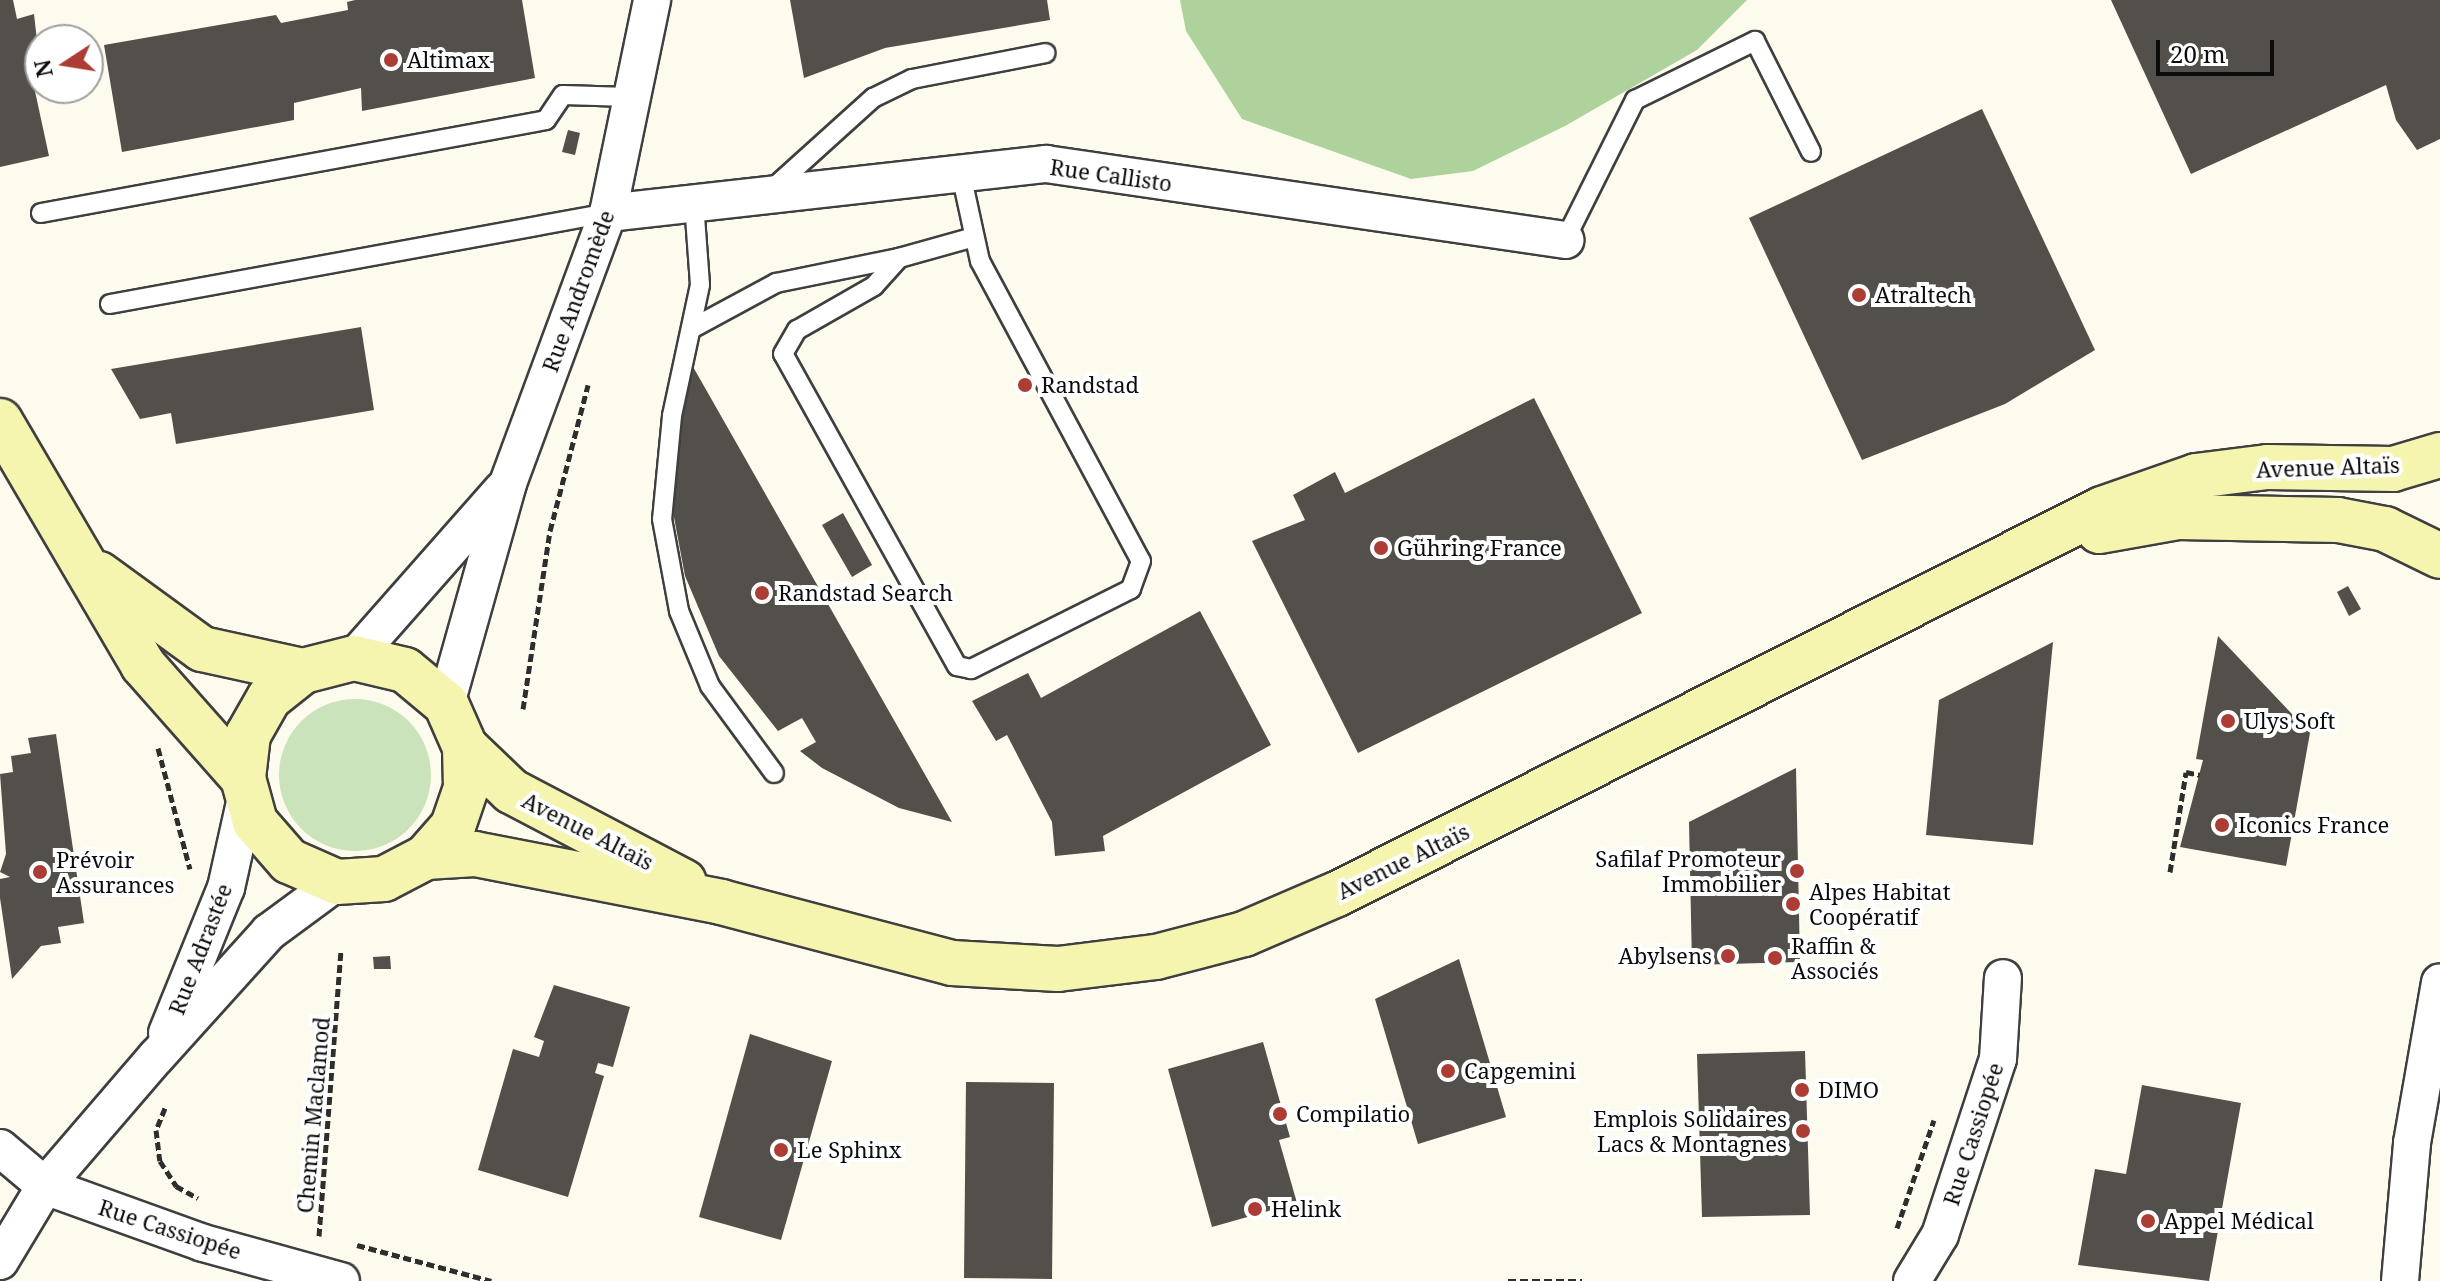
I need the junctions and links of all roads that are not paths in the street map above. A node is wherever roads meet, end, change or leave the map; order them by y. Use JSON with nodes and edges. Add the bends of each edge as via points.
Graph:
{"nodes":[{"id":1,"x":652,"y":0,"type":"edge"},
{"id":2,"x":1046,"y":53,"type":"dead end"},
{"id":3,"x":629,"y":97,"type":"junction"},
{"id":4,"x":1811,"y":152,"type":"dead end"},
{"id":5,"x":961,"y":174,"type":"junction"},
{"id":6,"x":765,"y":196,"type":"junction"},
{"id":7,"x":694,"y":203,"type":"junction"},
{"id":8,"x":41,"y":213,"type":"dead end"},
{"id":9,"x":608,"y":213,"type":"junction"},
{"id":10,"x":974,"y":237,"type":"junction"},
{"id":11,"x":1565,"y":240,"type":"joint"},
{"id":12,"x":899,"y":258,"type":"junction"},
{"id":13,"x":110,"y":304,"type":"dead end"},
{"id":14,"x":691,"y":329,"type":"junction"},
{"id":15,"x":0,"y":421,"type":"edge"},
{"id":16,"x":2440,"y":455,"type":"edge"},
{"id":17,"x":508,"y":483,"type":"junction"},
{"id":18,"x":2038,"y":546,"type":"junction"},
{"id":19,"x":2440,"y":556,"type":"edge"},
{"id":20,"x":88,"y":565,"type":"junction"},
{"id":21,"x":354,"y":658,"type":"junction"},
{"id":22,"x":303,"y":671,"type":"junction"},
{"id":23,"x":446,"y":704,"type":"junction"},
{"id":24,"x":465,"y":747,"type":"junction"},
{"id":25,"x":774,"y":773,"type":"dead end"},
{"id":26,"x":245,"y":786,"type":"junction"},
{"id":27,"x":426,"y":857,"type":"junction"},
{"id":28,"x":337,"y":882,"type":"junction"},
{"id":29,"x":721,"y":902,"type":"junction"},
{"id":30,"x":2003,"y":978,"type":"dead end"},
{"id":31,"x":2440,"y":982,"type":"edge"},
{"id":32,"x":157,"y":1056,"type":"junction"},
{"id":33,"x":2426,"y":1144,"type":"edge"},
{"id":34,"x":0,"y":1148,"type":"edge"},
{"id":35,"x":45,"y":1186,"type":"junction"},
{"id":36,"x":0,"y":1261,"type":"edge"},
{"id":37,"x":332,"y":1278,"type":"edge"},
{"id":38,"x":1912,"y":1281,"type":"edge"},
{"id":39,"x":2400,"y":1281,"type":"edge"}],
"edges":[{"from":1,"to":3,"type":"street","name":"Rue Andromède"},
{"from":2,"to":6,"type":"lane","via":[[912,79],[873,98]]},
{"from":3,"to":8,"type":"lane","via":[[563,95],[546,120]]},
{"from":3,"to":9,"type":"street","name":"Rue Andromède"},
{"from":4,"to":11,"type":"lane","via":[[1755,41],[1635,100]]},
{"from":5,"to":6,"type":"street","name":"Rue Callisto"},
{"from":5,"to":10,"type":"lane"},
{"from":5,"to":11,"type":"street","name":"Rue Callisto","via":[[1046,164]]},
{"from":6,"to":7,"type":"street","name":"Rue Callisto"},
{"from":7,"to":9,"type":"street","name":"Rue Callisto"},
{"from":7,"to":14,"type":"lane","via":[[700,285]]},
{"from":9,"to":13,"type":"lane"},
{"from":9,"to":17,"type":"street","name":"Rue Andromède"},
{"from":10,"to":12,"type":"lane"},
{"from":10,"to":12,"type":"lane","via":[[986,273],[1141,561],[1131,589],[971,669],[957,666],[783,354],[797,330],[874,286]]},
{"from":12,"to":14,"type":"lane","via":[[776,283]]},
{"from":14,"to":25,"type":"lane","via":[[662,519],[679,611],[710,686]]},
{"from":15,"to":20,"type":"street"},
{"from":16,"to":18,"type":"street","name":"Avenue Altaïs","via":[[2393,469],[2267,467],[2196,476],[2102,509]]},
{"from":17,"to":21,"type":"street","name":"Rue Andromède"},
{"from":17,"to":23,"type":"street","name":"Rue Andromède"},
{"from":18,"to":19,"type":"street","name":"Avenue Altaïs","via":[[2178,517],[2262,518],[2385,529]]},
{"from":18,"to":29,"type":"street","name":"Avenue Altaïs","via":[[1244,934],[1156,957],[1058,969],[952,963]]},
{"from":20,"to":22,"type":"street","via":[[202,649]]},
{"from":20,"to":26,"type":"street","via":[[143,665]]},
{"from":21,"to":22,"type":"street"},
{"from":21,"to":23,"type":"street","via":[[405,670]]},
{"from":22,"to":26,"type":"street","via":[[269,698],[248,735]]},
{"from":23,"to":24,"type":"street"},
{"from":24,"to":27,"type":"street","via":[[462,800],[453,826]]},
{"from":24,"to":29,"type":"street","name":"Avenue Altaïs","via":[[511,791]]},
{"from":26,"to":28,"type":"street","via":[[255,822],[289,861]]},
{"from":26,"to":32,"type":"street","name":"Rue Adrastée","via":[[222,899]]},
{"from":27,"to":28,"type":"street","via":[[384,879]]},
{"from":27,"to":29,"type":"street","name":"Avenue Altaïs","via":[[475,854]]},
{"from":28,"to":32,"type":"street","name":"Rue Adrastée","via":[[269,932]]},
{"from":30,"to":38,"type":"street","name":"Rue Cassiopée","via":[[1998,1059],[1940,1235]]},
{"from":31,"to":33,"type":"street"},
{"from":32,"to":35,"type":"street","name":"Rue Adrastée"},
{"from":33,"to":39,"type":"street"},
{"from":34,"to":35,"type":"street"},
{"from":35,"to":36,"type":"street","name":"Rue Adrastée"},
{"from":35,"to":37,"type":"street","name":"Rue Cassiopée","via":[[203,1243]]}]}
